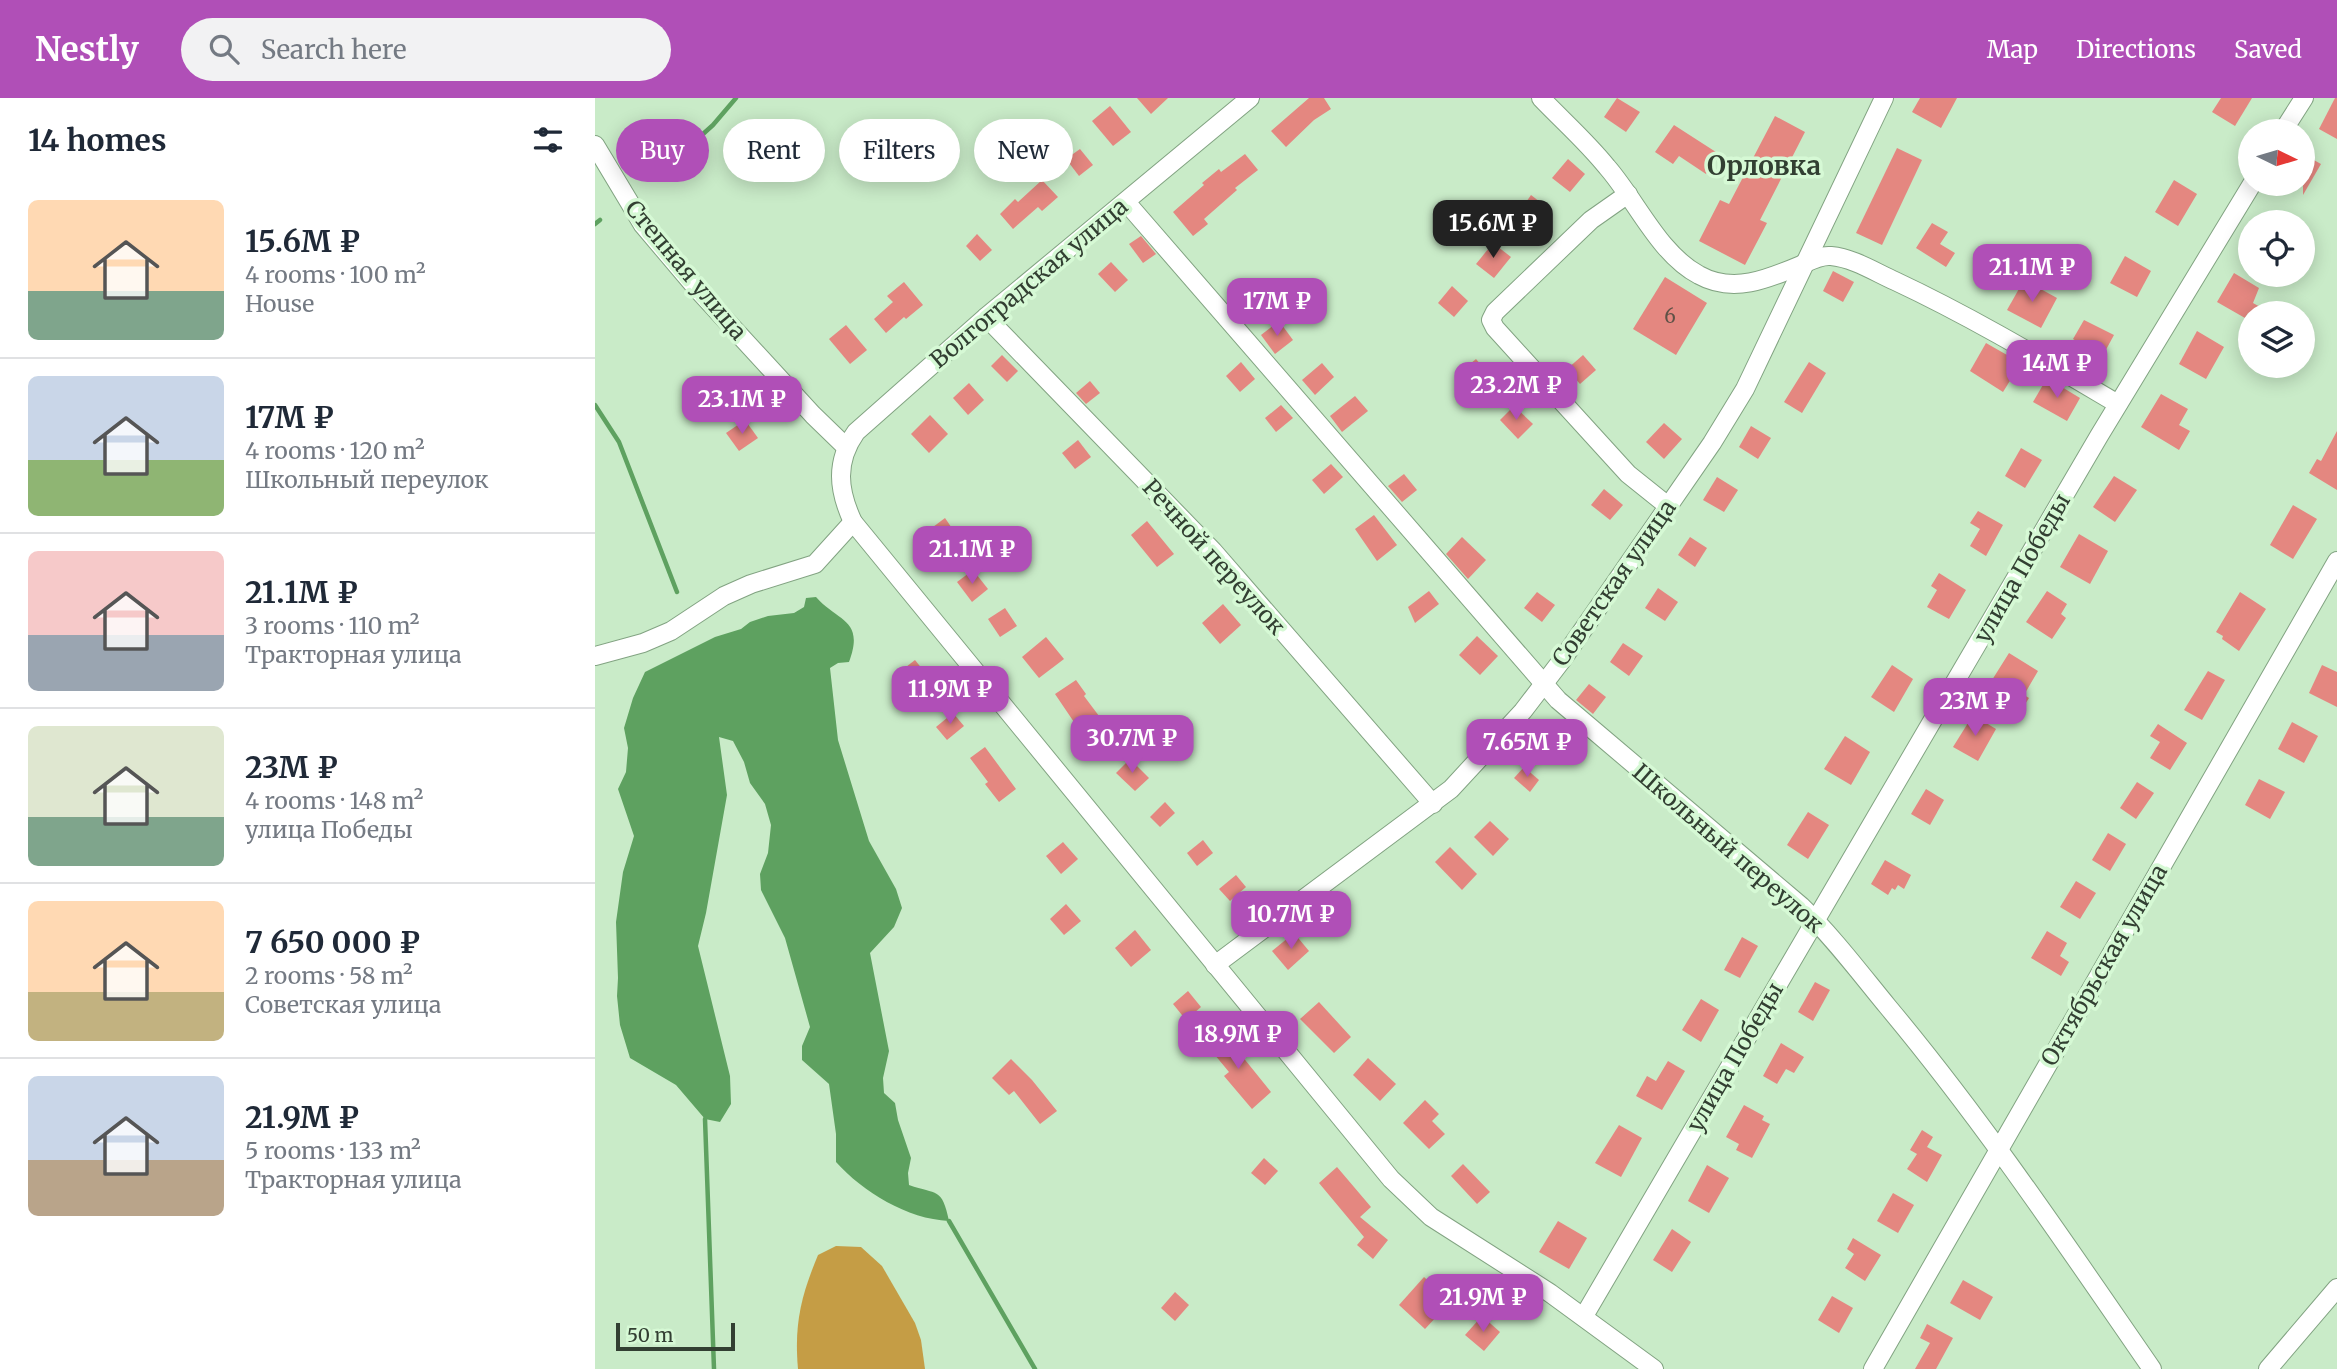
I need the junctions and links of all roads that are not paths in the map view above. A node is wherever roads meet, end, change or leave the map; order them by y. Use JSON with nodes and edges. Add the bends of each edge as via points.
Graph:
{"nodes":[{"id":1,"x":1249,"y":98,"type":"edge"},
{"id":2,"x":1541,"y":98,"type":"edge"},
{"id":3,"x":1884,"y":98,"type":"edge"},
{"id":4,"x":2304,"y":98,"type":"edge"},
{"id":5,"x":2291,"y":119,"type":"edge"},
{"id":6,"x":595,"y":145,"type":"edge"},
{"id":7,"x":1628,"y":194,"type":"junction"},
{"id":8,"x":2245,"y":196,"type":"edge"},
{"id":9,"x":1126,"y":202,"type":"junction"},
{"id":10,"x":1805,"y":263,"type":"junction"},
{"id":11,"x":986,"y":317,"type":"junction"},
{"id":12,"x":2118,"y":404,"type":"junction"},
{"id":13,"x":846,"y":447,"type":"junction"},
{"id":14,"x":1668,"y":506,"type":"junction"},
{"id":15,"x":853,"y":522,"type":"junction"},
{"id":16,"x":2337,"y":561,"type":"edge"},
{"id":17,"x":595,"y":656,"type":"edge"},
{"id":18,"x":1544,"y":684,"type":"junction"},
{"id":19,"x":1433,"y":804,"type":"junction"},
{"id":20,"x":1815,"y":919,"type":"junction"},
{"id":21,"x":1215,"y":965,"type":"junction"},
{"id":22,"x":1999,"y":1149,"type":"junction"},
{"id":23,"x":2337,"y":1288,"type":"edge"},
{"id":24,"x":1584,"y":1316,"type":"junction"},
{"id":25,"x":1654,"y":1369,"type":"edge"},
{"id":26,"x":1873,"y":1369,"type":"edge"},
{"id":27,"x":2152,"y":1369,"type":"edge"},
{"id":28,"x":2268,"y":1369,"type":"edge"}],
"edges":[{"from":1,"to":9,"type":"street","name":"Волгоградская улица"},
{"from":2,"to":7,"type":"street"},
{"from":3,"to":10,"type":"street","name":"Советская улица"},
{"from":4,"to":5,"type":"street"},
{"from":6,"to":13,"type":"street","name":"Степная улица","via":[[643,225]]},
{"from":7,"to":10,"type":"street","via":[[1680,261],[1709,280],[1739,285]]},
{"from":7,"to":14,"type":"street","via":[[1591,220],[1492,320],[1628,474]]},
{"from":8,"to":12,"type":"street","name":"улица Победы"},
{"from":9,"to":11,"type":"street","name":"Волгоградская улица"},
{"from":9,"to":18,"type":"street","name":"Школьный переулок"},
{"from":10,"to":12,"type":"street","via":[[1828,256],[1853,262],[1976,320]]},
{"from":10,"to":14,"type":"street","name":"Советская улица","via":[[1745,389]]},
{"from":11,"to":13,"type":"street","name":"Волгоградская улица","via":[[856,432]]},
{"from":11,"to":19,"type":"street","name":"Речной переулок","via":[[1213,551]]},
{"from":12,"to":20,"type":"street","name":"улица Победы"},
{"from":13,"to":15,"type":"street","via":[[842,490]]},
{"from":14,"to":18,"type":"street","name":"Советская улица"},
{"from":15,"to":17,"type":"street","via":[[815,564],[724,596],[671,631],[643,643]]},
{"from":15,"to":21,"type":"street"},
{"from":16,"to":22,"type":"street","name":"Октябрьская улица"},
{"from":18,"to":19,"type":"street","name":"Советская улица"},
{"from":18,"to":20,"type":"street","name":"Школьный переулок","via":[[1571,713]]},
{"from":19,"to":21,"type":"street","name":"Советская улица"},
{"from":20,"to":22,"type":"street","name":"Школьный переулок","via":[[1919,1043]]},
{"from":20,"to":24,"type":"street","name":"улица Победы"},
{"from":21,"to":24,"type":"street","via":[[1410,1199]]},
{"from":22,"to":26,"type":"street","name":"Октябрьская улица"},
{"from":22,"to":27,"type":"street","name":"Школьный переулок"},
{"from":23,"to":28,"type":"street"},
{"from":24,"to":25,"type":"street"}]}
